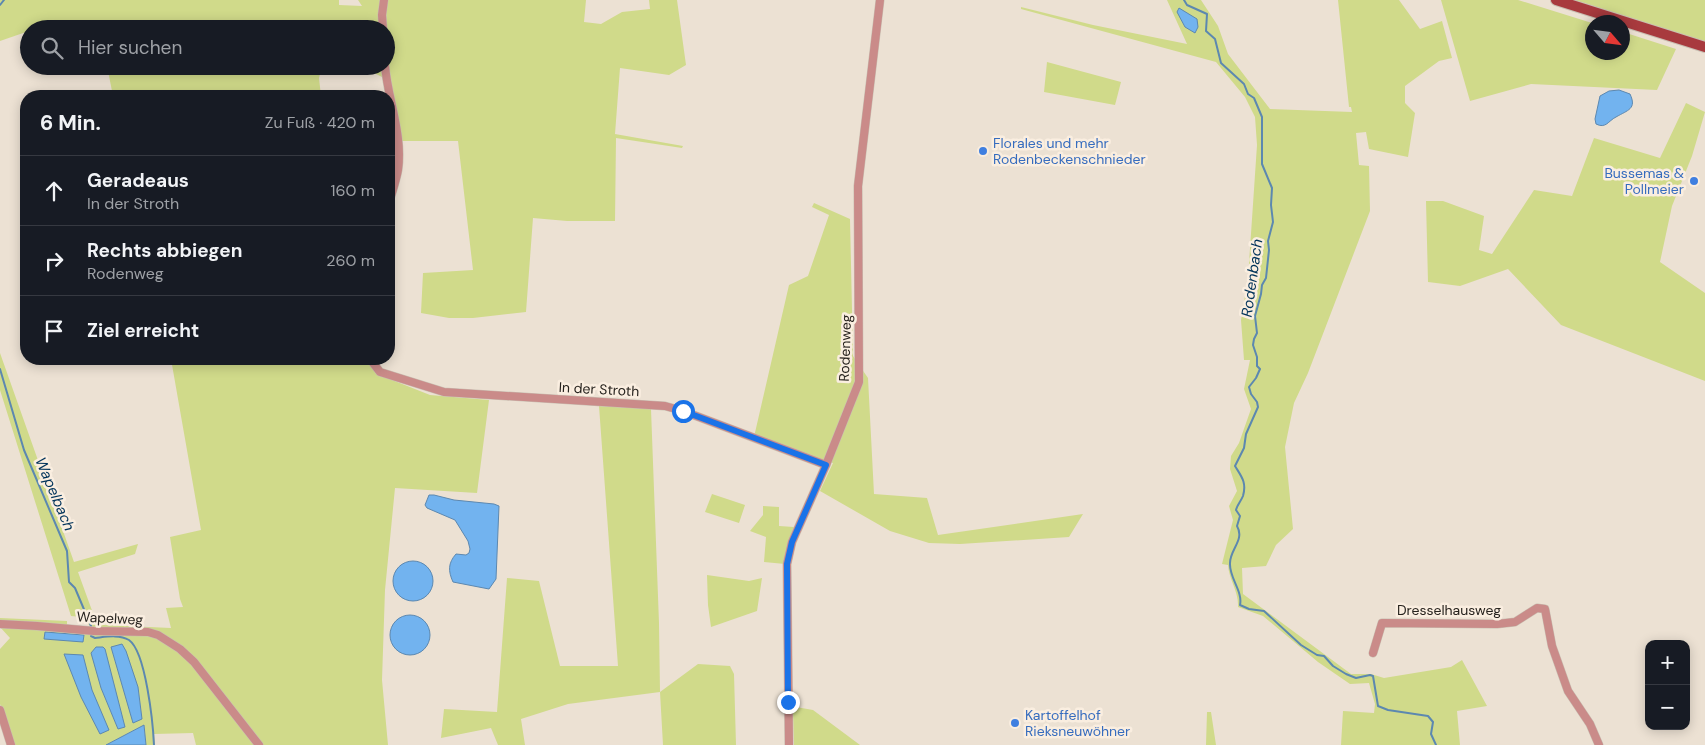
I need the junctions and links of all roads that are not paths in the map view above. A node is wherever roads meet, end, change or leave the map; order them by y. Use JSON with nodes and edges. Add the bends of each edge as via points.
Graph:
{"nodes":[{"id":1,"x":384,"y":0,"type":"edge"},
{"id":2,"x":880,"y":0,"type":"edge"},
{"id":3,"x":1556,"y":0,"type":"edge"},
{"id":4,"x":382,"y":20,"type":"edge"},
{"id":5,"x":1705,"y":47,"type":"edge"},
{"id":6,"x":386,"y":75,"type":"edge"},
{"id":7,"x":389,"y":90,"type":"edge"},
{"id":8,"x":395,"y":126,"type":"edge"},
{"id":9,"x":395,"y":180,"type":"edge"},
{"id":10,"x":375,"y":365,"type":"edge"},
{"id":11,"x":826,"y":465,"type":"junction"},
{"id":12,"x":0,"y":624,"type":"edge"},
{"id":13,"x":1373,"y":653,"type":"dead end"},
{"id":14,"x":0,"y":710,"type":"edge"},
{"id":15,"x":11,"y":745,"type":"edge"},
{"id":16,"x":259,"y":745,"type":"edge"},
{"id":17,"x":789,"y":745,"type":"edge"},
{"id":18,"x":1599,"y":745,"type":"edge"}],
"edges":[{"from":1,"to":4,"type":"street"},
{"from":2,"to":11,"type":"street","name":"Rodenweg","via":[[858,186],[858,382]]},
{"from":3,"to":5,"type":"main road"},
{"from":6,"to":7,"type":"street"},
{"from":8,"to":9,"type":"street","via":[[398,169]]},
{"from":10,"to":11,"type":"street","name":"In der Stroth","via":[[380,372],[444,392],[665,406]]},
{"from":11,"to":17,"type":"street","name":"Rodenweg","via":[[792,542],[787,564]]},
{"from":12,"to":16,"type":"street","name":"Wapelweg","via":[[158,635],[194,662]]},
{"from":13,"to":18,"type":"street","name":"Dresselhausweg","via":[[1382,623],[1497,624],[1515,622],[1537,608],[1544,609],[1552,646],[1568,691],[1590,724]]},
{"from":14,"to":15,"type":"street"}]}
